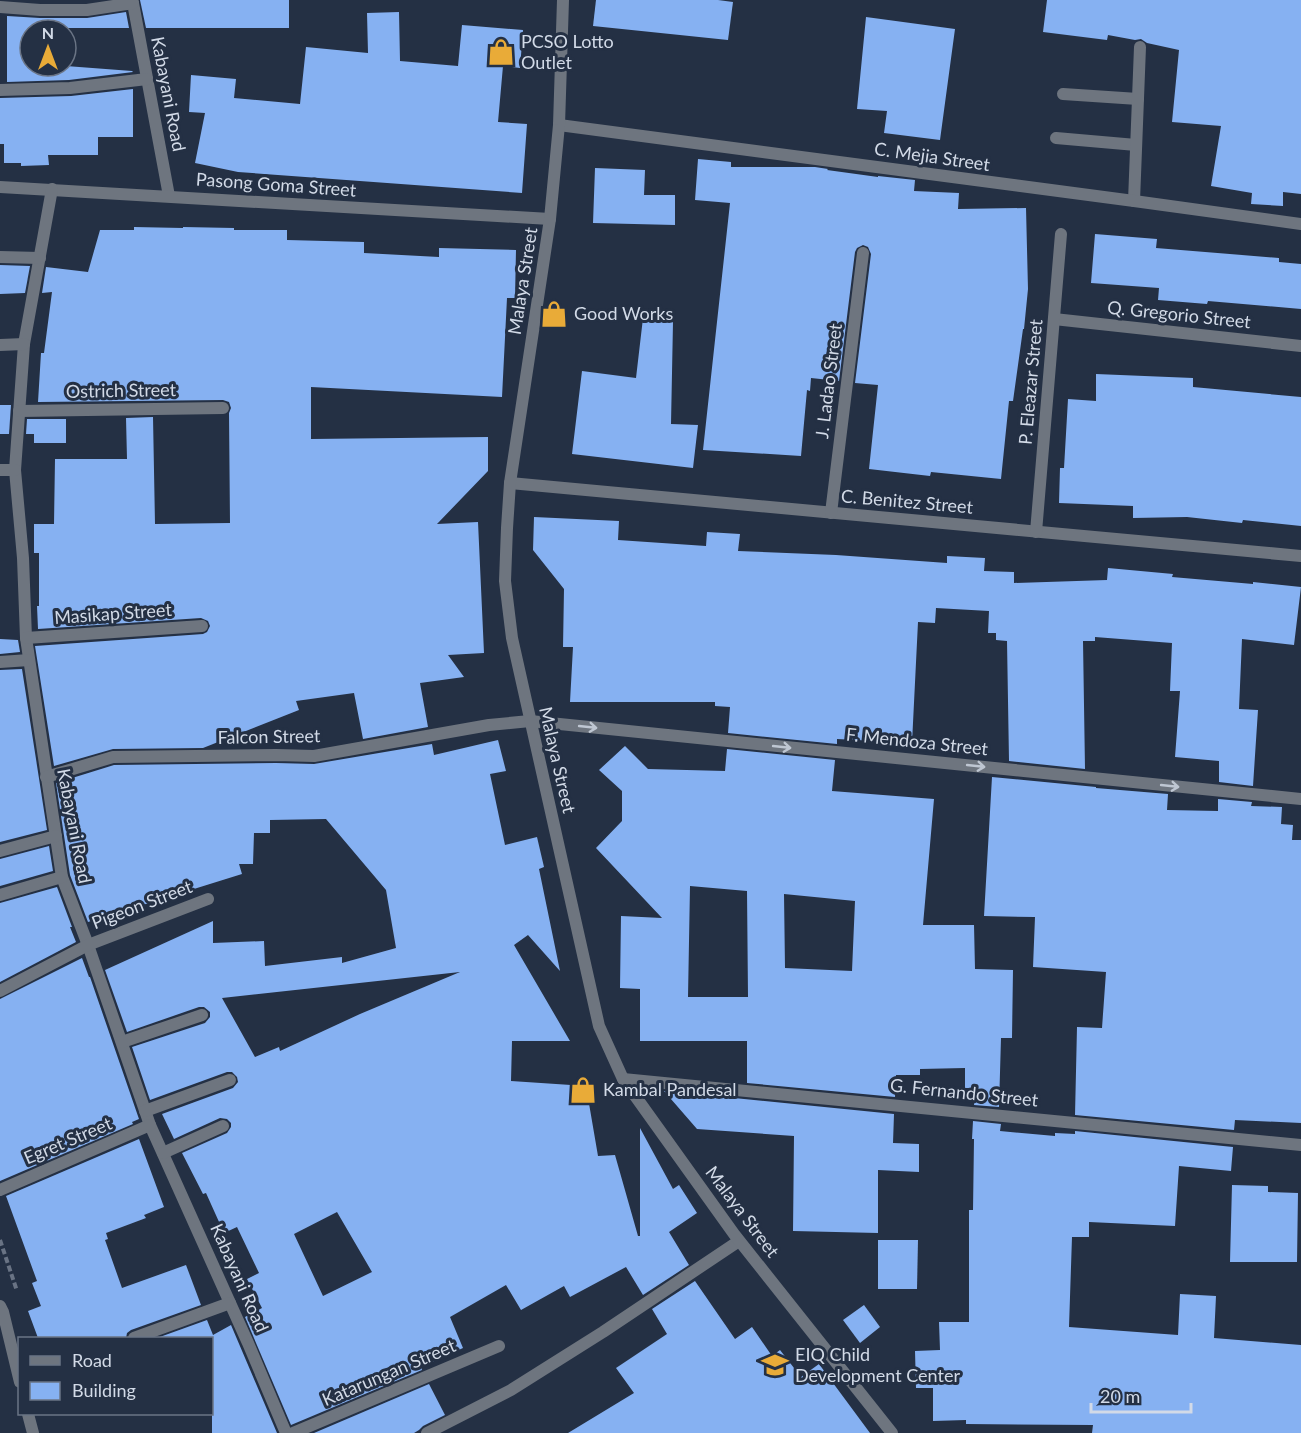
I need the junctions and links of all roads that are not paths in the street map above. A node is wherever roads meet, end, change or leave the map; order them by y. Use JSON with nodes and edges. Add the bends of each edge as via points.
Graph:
{"nodes":[{"id":1,"x":563,"y":0,"type":"edge"},
{"id":2,"x":132,"y":2,"type":"edge"},
{"id":3,"x":0,"y":7,"type":"edge"},
{"id":4,"x":1140,"y":47,"type":"dead end"},
{"id":5,"x":147,"y":79,"type":"junction"},
{"id":6,"x":0,"y":90,"type":"edge"},
{"id":7,"x":1063,"y":94,"type":"dead end"},
{"id":8,"x":1137,"y":99,"type":"junction"},
{"id":9,"x":559,"y":125,"type":"junction"},
{"id":10,"x":1056,"y":138,"type":"dead end"},
{"id":11,"x":1136,"y":146,"type":"junction"},
{"id":12,"x":0,"y":187,"type":"edge"},
{"id":13,"x":52,"y":189,"type":"junction"},
{"id":14,"x":169,"y":196,"type":"junction"},
{"id":15,"x":1134,"y":201,"type":"junction"},
{"id":16,"x":550,"y":219,"type":"junction"},
{"id":17,"x":1301,"y":224,"type":"edge"},
{"id":18,"x":1061,"y":234,"type":"dead end"},
{"id":19,"x":863,"y":253,"type":"dead end"},
{"id":20,"x":0,"y":257,"type":"edge"},
{"id":21,"x":40,"y":258,"type":"junction"},
{"id":22,"x":1054,"y":319,"type":"junction"},
{"id":23,"x":24,"y":344,"type":"junction"},
{"id":24,"x":0,"y":345,"type":"edge"},
{"id":25,"x":1301,"y":346,"type":"edge"},
{"id":26,"x":222,"y":408,"type":"dead end"},
{"id":27,"x":19,"y":411,"type":"junction"},
{"id":28,"x":0,"y":470,"type":"edge"},
{"id":29,"x":15,"y":470,"type":"junction"},
{"id":30,"x":510,"y":483,"type":"junction"},
{"id":31,"x":831,"y":513,"type":"junction"},
{"id":32,"x":1036,"y":532,"type":"junction"},
{"id":33,"x":1301,"y":556,"type":"edge"},
{"id":34,"x":202,"y":626,"type":"dead end"},
{"id":35,"x":26,"y":638,"type":"junction"},
{"id":36,"x":29,"y":660,"type":"junction"},
{"id":37,"x":0,"y":662,"type":"edge"},
{"id":38,"x":530,"y":721,"type":"junction"},
{"id":39,"x":46,"y":777,"type":"junction"},
{"id":40,"x":1301,"y":799,"type":"edge"},
{"id":41,"x":56,"y":836,"type":"junction"},
{"id":42,"x":0,"y":851,"type":"edge"},
{"id":43,"x":62,"y":877,"type":"junction"},
{"id":44,"x":0,"y":895,"type":"edge"},
{"id":45,"x":208,"y":898,"type":"dead end"},
{"id":46,"x":88,"y":945,"type":"junction"},
{"id":47,"x":0,"y":992,"type":"edge"},
{"id":48,"x":202,"y":1015,"type":"dead end"},
{"id":49,"x":122,"y":1042,"type":"junction"},
{"id":50,"x":623,"y":1079,"type":"junction"},
{"id":51,"x":230,"y":1080,"type":"dead end"},
{"id":52,"x":145,"y":1111,"type":"junction"},
{"id":53,"x":150,"y":1125,"type":"junction"},
{"id":54,"x":223,"y":1126,"type":"dead end"},
{"id":55,"x":1301,"y":1145,"type":"edge"},
{"id":56,"x":163,"y":1152,"type":"junction"},
{"id":57,"x":0,"y":1190,"type":"edge"},
{"id":58,"x":739,"y":1241,"type":"junction"},
{"id":59,"x":230,"y":1303,"type":"junction"},
{"id":60,"x":0,"y":1306,"type":"edge"},
{"id":61,"x":137,"y":1337,"type":"edge"},
{"id":62,"x":499,"y":1346,"type":"dead end"},
{"id":63,"x":18,"y":1374,"type":"edge"},
{"id":64,"x":28,"y":1415,"type":"edge"},
{"id":65,"x":33,"y":1433,"type":"edge"},
{"id":66,"x":286,"y":1433,"type":"edge"},
{"id":67,"x":293,"y":1433,"type":"edge"},
{"id":68,"x":427,"y":1433,"type":"edge"},
{"id":69,"x":892,"y":1433,"type":"edge"}],
"edges":[{"from":1,"to":9,"type":"street","name":"Malaya Street"},
{"from":2,"to":3,"type":"street","via":[[87,10]]},
{"from":2,"to":5,"type":"street","name":"Kabayani Road"},
{"from":4,"to":8,"type":"street"},
{"from":5,"to":6,"type":"street","via":[[70,88]]},
{"from":5,"to":14,"type":"street","name":"Kabayani Road"},
{"from":7,"to":8,"type":"street"},
{"from":8,"to":11,"type":"street"},
{"from":9,"to":15,"type":"street","name":"C. Mejia Street"},
{"from":9,"to":16,"type":"street","name":"Malaya Street"},
{"from":10,"to":11,"type":"street"},
{"from":11,"to":15,"type":"street"},
{"from":12,"to":13,"type":"street","name":"Pasong Goma Street"},
{"from":13,"to":14,"type":"street","name":"Pasong Goma Street"},
{"from":13,"to":21,"type":"street","name":"Kabayani Road"},
{"from":14,"to":16,"type":"street","name":"Pasong Goma Street"},
{"from":15,"to":17,"type":"street","name":"C. Mejia Street"},
{"from":16,"to":30,"type":"street","name":"Malaya Street"},
{"from":18,"to":22,"type":"street","name":"P. Eleazar Street"},
{"from":19,"to":31,"type":"street","name":"J. Ladao Street"},
{"from":20,"to":21,"type":"street"},
{"from":21,"to":23,"type":"street","name":"Kabayani Road"},
{"from":22,"to":25,"type":"street","name":"Q. Gregorio Street"},
{"from":22,"to":32,"type":"street","name":"P. Eleazar Street"},
{"from":23,"to":24,"type":"street"},
{"from":23,"to":27,"type":"street","name":"Kabayani Road"},
{"from":26,"to":27,"type":"street","name":"Ostrich Street"},
{"from":27,"to":29,"type":"street","name":"Kabayani Road"},
{"from":28,"to":29,"type":"street"},
{"from":29,"to":35,"type":"street","name":"Kabayani Road"},
{"from":30,"to":31,"type":"street","name":"C. Benitez Street"},
{"from":30,"to":38,"type":"street","name":"Malaya Street","via":[[505,581],[512,638]]},
{"from":31,"to":32,"type":"street","name":"C. Benitez Street"},
{"from":32,"to":33,"type":"street","name":"C. Benitez Street"},
{"from":34,"to":35,"type":"street","name":"Masikap Street"},
{"from":35,"to":36,"type":"street","name":"Kabayani Road"},
{"from":36,"to":37,"type":"street"},
{"from":36,"to":39,"type":"street","name":"Kabayani Road"},
{"from":38,"to":39,"type":"street","name":"Falcon Street","via":[[489,724],[314,756],[113,757]]},
{"from":38,"to":40,"type":"street","name":"F. Mendoza Street","one_way":true},
{"from":38,"to":50,"type":"street","name":"Malaya Street","via":[[599,1026]]},
{"from":39,"to":41,"type":"street","name":"Kabayani Road"},
{"from":41,"to":42,"type":"street"},
{"from":41,"to":43,"type":"street","name":"Kabayani Road"},
{"from":43,"to":44,"type":"street"},
{"from":43,"to":46,"type":"street","name":"Kabayani Road"},
{"from":45,"to":46,"type":"street","name":"Pigeon Street"},
{"from":46,"to":47,"type":"street","name":"Pigeon Street"},
{"from":46,"to":49,"type":"street","name":"Kabayani Road"},
{"from":48,"to":49,"type":"street"},
{"from":49,"to":52,"type":"street","name":"Kabayani Road"},
{"from":50,"to":55,"type":"street","name":"G. Fernando Street"},
{"from":50,"to":58,"type":"street","name":"Malaya Street"},
{"from":51,"to":52,"type":"street"},
{"from":52,"to":53,"type":"street","name":"Kabayani Road"},
{"from":53,"to":56,"type":"street","name":"Kabayani Road"},
{"from":53,"to":57,"type":"street","name":"Egret Street"},
{"from":54,"to":56,"type":"street"},
{"from":56,"to":59,"type":"street","name":"Kabayani Road"},
{"from":58,"to":68,"type":"street","via":[[520,1384]]},
{"from":58,"to":69,"type":"street","name":"Malaya Street"},
{"from":59,"to":61,"type":"street"},
{"from":59,"to":66,"type":"street","name":"Kabayani Road"},
{"from":60,"to":63,"type":"street"},
{"from":62,"to":67,"type":"street","name":"Katarungan Street"},
{"from":64,"to":65,"type":"street"}]}
